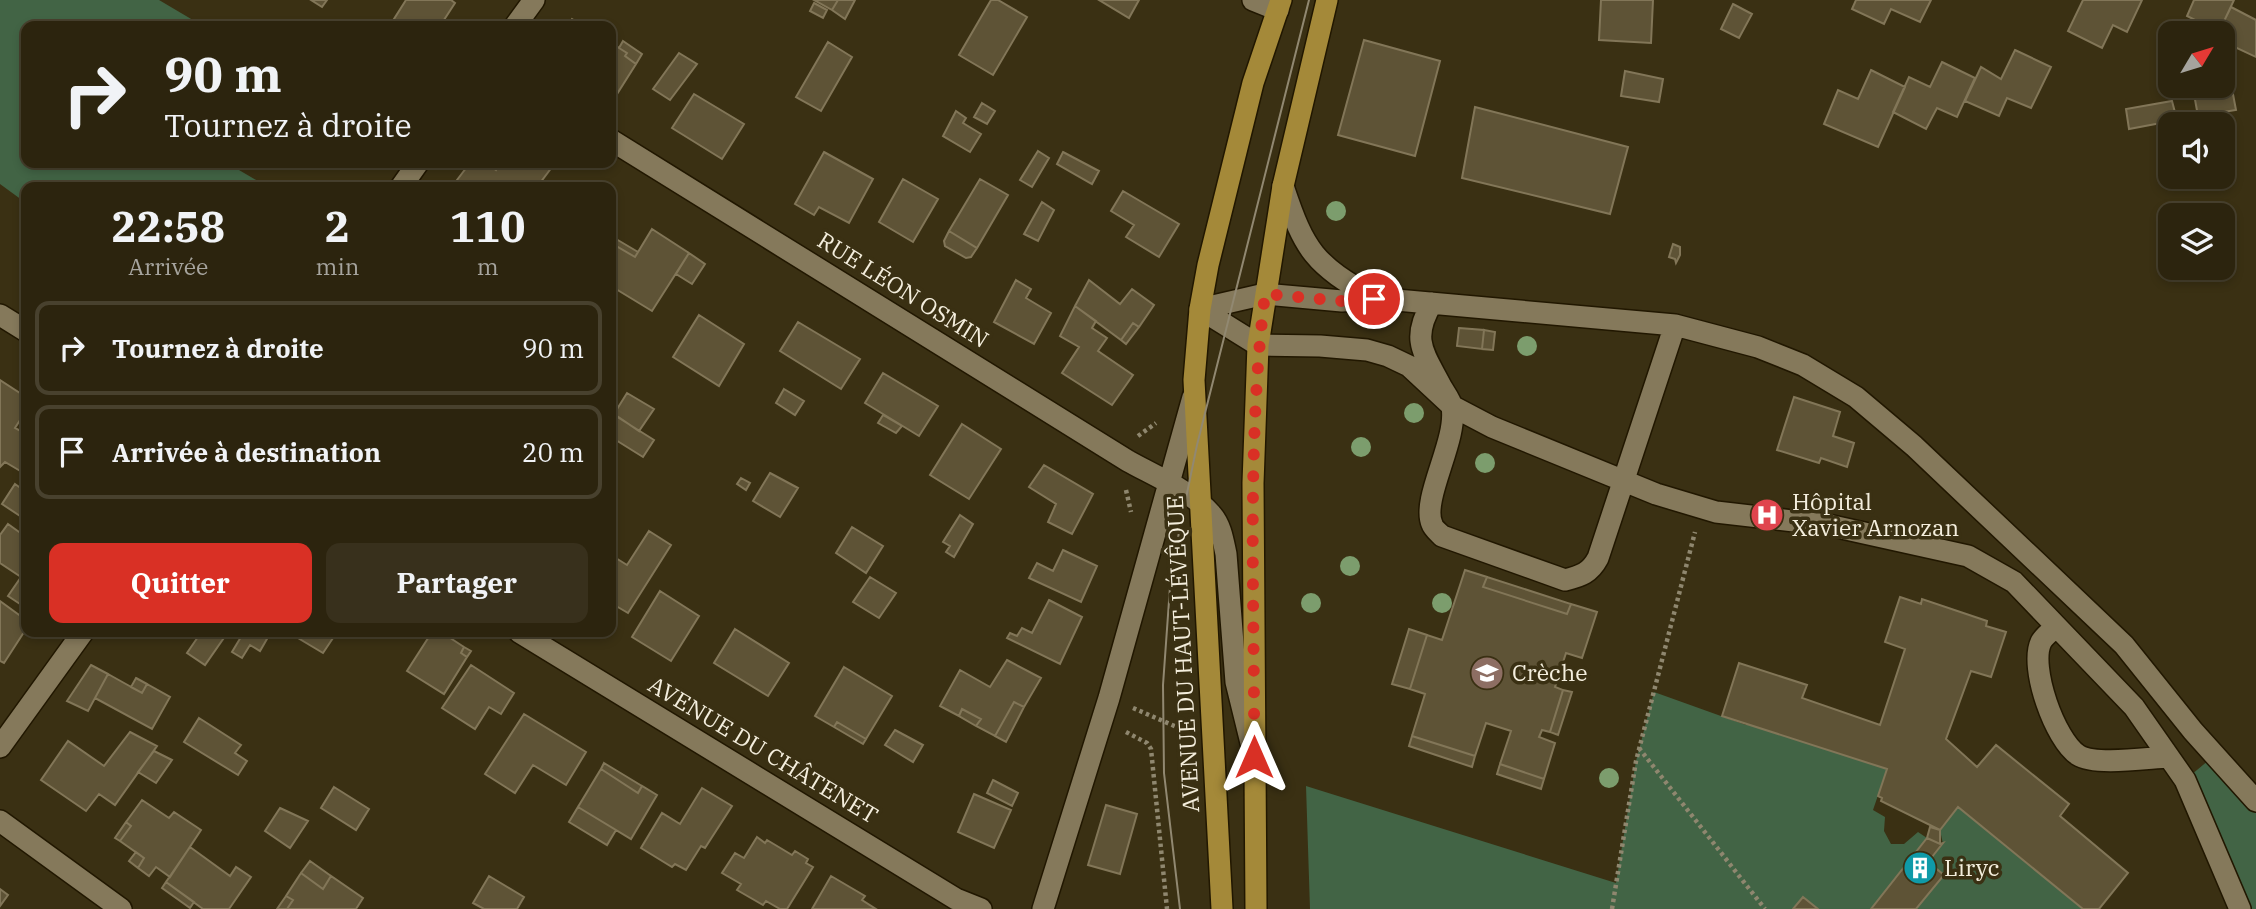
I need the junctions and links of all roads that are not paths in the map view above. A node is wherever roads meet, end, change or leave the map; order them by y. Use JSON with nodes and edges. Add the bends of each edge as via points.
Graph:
{"nodes":[{"id":1,"x":534,"y":0,"type":"edge"},
{"id":2,"x":1253,"y":0,"type":"edge"},
{"id":3,"x":1327,"y":0,"type":"edge"},
{"id":4,"x":1280,"y":5,"type":"edge"},
{"id":5,"x":519,"y":21,"type":"edge"},
{"id":6,"x":616,"y":142,"type":"edge"},
{"id":7,"x":1283,"y":186,"type":"junction"},
{"id":8,"x":1265,"y":294,"type":"junction"},
{"id":9,"x":1374,"y":299,"type":"junction"},
{"id":10,"x":1432,"y":303,"type":"junction"},
{"id":11,"x":1200,"y":309,"type":"junction"},
{"id":12,"x":0,"y":315,"type":"edge"},
{"id":13,"x":1675,"y":325,"type":"junction"},
{"id":14,"x":21,"y":328,"type":"edge"},
{"id":15,"x":1258,"y":345,"type":"junction"},
{"id":16,"x":1193,"y":397,"type":"junction"},
{"id":17,"x":1452,"y":406,"type":"junction"},
{"id":18,"x":1622,"y":481,"type":"junction"},
{"id":19,"x":1169,"y":484,"type":"junction"},
{"id":20,"x":1201,"y":503,"type":"junction"},
{"id":21,"x":2056,"y":626,"type":"junction"},
{"id":22,"x":79,"y":637,"type":"edge"},
{"id":23,"x":527,"y":637,"type":"edge"},
{"id":24,"x":0,"y":747,"type":"edge"},
{"id":25,"x":1254,"y":757,"type":"junction"},
{"id":26,"x":2168,"y":757,"type":"junction"},
{"id":27,"x":2256,"y":801,"type":"edge"},
{"id":28,"x":0,"y":821,"type":"edge"},
{"id":29,"x":121,"y":909,"type":"edge"},
{"id":30,"x":981,"y":909,"type":"edge"},
{"id":31,"x":1043,"y":909,"type":"edge"},
{"id":32,"x":1222,"y":909,"type":"edge"},
{"id":33,"x":1256,"y":909,"type":"edge"},
{"id":34,"x":2240,"y":909,"type":"edge"}],
"edges":[{"from":1,"to":5,"type":"street"},
{"from":2,"to":4,"type":"street"},
{"from":3,"to":7,"type":"main road"},
{"from":4,"to":11,"type":"main road","name":"AVENUE DU HAUT-LÉVÊQUE","via":[[1253,83]]},
{"from":6,"to":19,"type":"street","name":"RUE LÉON OSMIN"},
{"from":7,"to":8,"type":"main road"},
{"from":7,"to":9,"type":"street","via":[[1297,226],[1320,263]]},
{"from":8,"to":9,"type":"street"},
{"from":8,"to":11,"type":"street"},
{"from":8,"to":15,"type":"main road"},
{"from":9,"to":10,"type":"street"},
{"from":10,"to":13,"type":"street"},
{"from":10,"to":17,"type":"street","via":[[1419,332],[1423,352]]},
{"from":11,"to":15,"type":"street"},
{"from":11,"to":16,"type":"main road","name":"AVENUE DU HAUT-LÉVÊQUE"},
{"from":12,"to":14,"type":"street"},
{"from":13,"to":18,"type":"street"},
{"from":13,"to":27,"type":"street","via":[[1758,347],[1803,365],[1856,397],[2124,645]]},
{"from":15,"to":17,"type":"street","via":[[1332,347],[1388,356],[1409,366]]},
{"from":15,"to":25,"type":"main road","via":[[1253,483]]},
{"from":16,"to":19,"type":"street","name":"AVENUE DU HAUT-LÉVÊQUE"},
{"from":16,"to":20,"type":"main road","name":"AVENUE DU HAUT-LÉVÊQUE"},
{"from":17,"to":18,"type":"street"},
{"from":17,"to":18,"type":"street","via":[[1450,438],[1430,509],[1432,525],[1442,536],[1565,580],[1581,576],[1598,558]]},
{"from":18,"to":21,"type":"street","via":[[1716,512],[1828,525],[1968,556],[2014,582]]},
{"from":19,"to":20,"type":"street","name":"RUE LÉON OSMIN"},
{"from":19,"to":31,"type":"street","name":"AVENUE DU HAUT-LÉVÊQUE","via":[[1110,698]]},
{"from":20,"to":25,"type":"street","via":[[1222,534],[1236,682]]},
{"from":20,"to":32,"type":"main road","name":"AVENUE DU HAUT-LÉVÊQUE"},
{"from":21,"to":26,"type":"street","via":[[2134,707]]},
{"from":21,"to":26,"type":"street","via":[[2041,643],[2039,670],[2058,732],[2078,755],[2096,760]]},
{"from":22,"to":24,"type":"street"},
{"from":23,"to":30,"type":"street","name":"AVENUE DU CHÂTENET","via":[[956,899]]},
{"from":25,"to":33,"type":"main road"},
{"from":26,"to":34,"type":"street","via":[[2185,780]]},
{"from":28,"to":29,"type":"street"}]}
